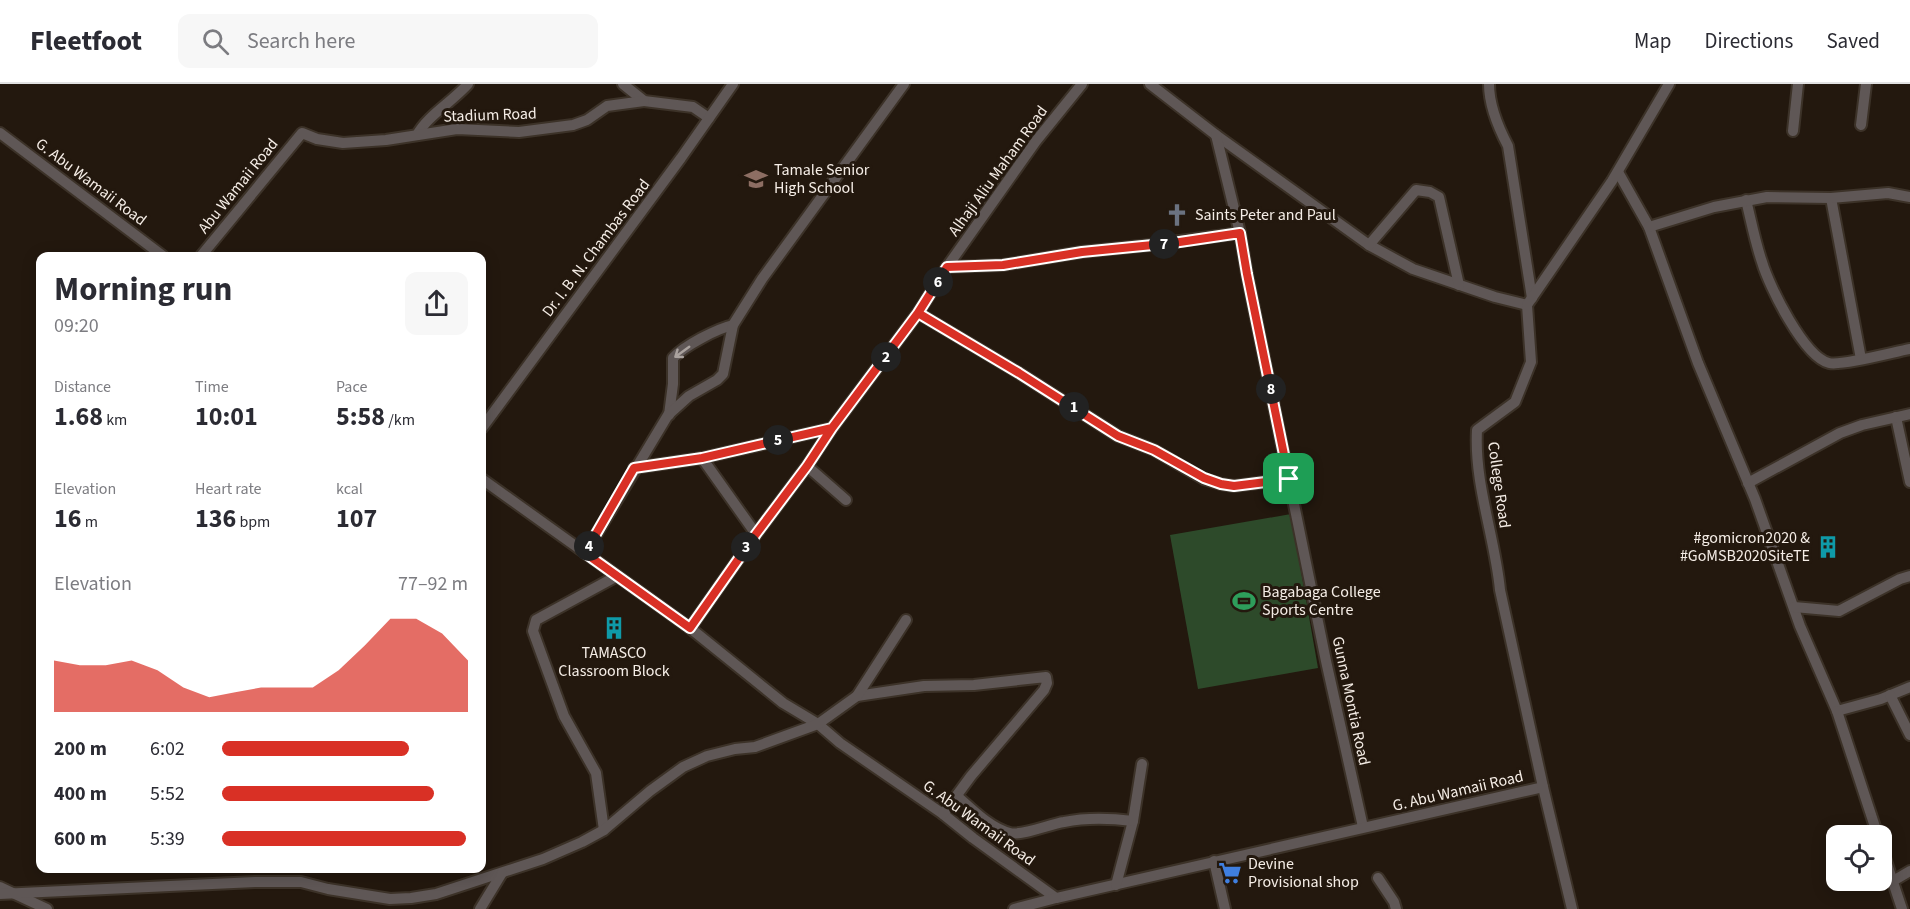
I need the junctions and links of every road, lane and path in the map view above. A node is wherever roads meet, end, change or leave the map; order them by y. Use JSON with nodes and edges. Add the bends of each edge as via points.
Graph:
{"nodes":[{"id":1,"x":468,"y":84,"type":"edge"},
{"id":2,"x":623,"y":84,"type":"edge"},
{"id":3,"x":733,"y":84,"type":"edge"},
{"id":4,"x":904,"y":84,"type":"edge"},
{"id":5,"x":1082,"y":84,"type":"edge"},
{"id":6,"x":1150,"y":84,"type":"edge"},
{"id":7,"x":1489,"y":84,"type":"edge"},
{"id":8,"x":1669,"y":84,"type":"edge"},
{"id":9,"x":1798,"y":84,"type":"edge"},
{"id":10,"x":1866,"y":84,"type":"edge"},
{"id":11,"x":644,"y":101,"type":"junction"},
{"id":12,"x":709,"y":118,"type":"junction"},
{"id":13,"x":1861,"y":125,"type":"dead end"},
{"id":14,"x":1793,"y":131,"type":"dead end"},
{"id":15,"x":0,"y":133,"type":"edge"},
{"id":16,"x":299,"y":135,"type":"joint"},
{"id":17,"x":417,"y":135,"type":"junction"},
{"id":18,"x":1216,"y":135,"type":"junction"},
{"id":19,"x":1618,"y":172,"type":"junction"},
{"id":20,"x":1910,"y":197,"type":"edge"},
{"id":21,"x":1832,"y":198,"type":"junction"},
{"id":22,"x":1746,"y":200,"type":"junction"},
{"id":23,"x":1649,"y":227,"type":"junction"},
{"id":24,"x":1240,"y":233,"type":"junction"},
{"id":25,"x":1369,"y":245,"type":"junction"},
{"id":26,"x":158,"y":252,"type":"edge"},
{"id":27,"x":204,"y":252,"type":"edge"},
{"id":28,"x":947,"y":267,"type":"junction"},
{"id":29,"x":1459,"y":285,"type":"junction"},
{"id":30,"x":1529,"y":302,"type":"junction"},
{"id":31,"x":918,"y":313,"type":"junction"},
{"id":32,"x":733,"y":325,"type":"junction"},
{"id":33,"x":1910,"y":349,"type":"edge"},
{"id":34,"x":1862,"y":359,"type":"junction"},
{"id":35,"x":1910,"y":414,"type":"edge"},
{"id":36,"x":668,"y":415,"type":"junction"},
{"id":37,"x":1896,"y":417,"type":"junction"},
{"id":38,"x":486,"y":423,"type":"edge"},
{"id":39,"x":832,"y":428,"type":"junction"},
{"id":40,"x":702,"y":458,"type":"junction"},
{"id":41,"x":807,"y":466,"type":"junction"},
{"id":42,"x":634,"y":468,"type":"junction"},
{"id":43,"x":1289,"y":479,"type":"junction"},
{"id":44,"x":486,"y":482,"type":"edge"},
{"id":45,"x":1910,"y":482,"type":"edge"},
{"id":46,"x":1748,"y":483,"type":"junction"},
{"id":47,"x":846,"y":500,"type":"dead end"},
{"id":48,"x":756,"y":534,"type":"junction"},
{"id":49,"x":585,"y":553,"type":"junction"},
{"id":50,"x":617,"y":576,"type":"junction"},
{"id":51,"x":1910,"y":576,"type":"edge"},
{"id":52,"x":1794,"y":607,"type":"junction"},
{"id":53,"x":906,"y":620,"type":"dead end"},
{"id":54,"x":690,"y":628,"type":"junction"},
{"id":55,"x":1910,"y":687,"type":"edge"},
{"id":56,"x":1890,"y":695,"type":"junction"},
{"id":57,"x":857,"y":696,"type":"junction"},
{"id":58,"x":1837,"y":711,"type":"junction"},
{"id":59,"x":818,"y":724,"type":"junction"},
{"id":60,"x":1910,"y":735,"type":"edge"},
{"id":61,"x":1142,"y":764,"type":"dead end"},
{"id":62,"x":1543,"y":787,"type":"junction"},
{"id":63,"x":957,"y":796,"type":"junction"},
{"id":64,"x":944,"y":814,"type":"junction"},
{"id":65,"x":1133,"y":821,"type":"junction"},
{"id":66,"x":1874,"y":825,"type":"edge"},
{"id":67,"x":1363,"y":827,"type":"junction"},
{"id":68,"x":604,"y":830,"type":"junction"},
{"id":69,"x":1214,"y":861,"type":"junction"},
{"id":70,"x":1910,"y":871,"type":"edge"},
{"id":71,"x":502,"y":873,"type":"junction"},
{"id":72,"x":1378,"y":878,"type":"dead end"},
{"id":73,"x":1892,"y":878,"type":"edge"},
{"id":74,"x":1893,"y":881,"type":"junction"},
{"id":75,"x":1116,"y":885,"type":"junction"},
{"id":76,"x":0,"y":887,"type":"edge"},
{"id":77,"x":0,"y":894,"type":"edge"},
{"id":78,"x":1056,"y":898,"type":"junction"},
{"id":79,"x":20,"y":901,"type":"edge"},
{"id":80,"x":47,"y":909,"type":"edge"},
{"id":81,"x":480,"y":909,"type":"edge"},
{"id":82,"x":1014,"y":909,"type":"edge"},
{"id":83,"x":1225,"y":909,"type":"edge"},
{"id":84,"x":1396,"y":909,"type":"edge"},
{"id":85,"x":1572,"y":909,"type":"edge"},
{"id":86,"x":1902,"y":909,"type":"edge"}],
"edges":[{"from":1,"to":17,"type":"street","name":"Stadium Road","via":[[426,121]]},
{"from":2,"to":11,"type":"street"},
{"from":3,"to":12,"type":"street","name":"Dr. I. B. N. Chambas Road"},
{"from":4,"to":32,"type":"street"},
{"from":5,"to":28,"type":"street","name":"Alhaji Aliu Maham Road","via":[[1036,141]]},
{"from":6,"to":18,"type":"street"},
{"from":7,"to":30,"type":"street","via":[[1498,128],[1508,146]]},
{"from":8,"to":19,"type":"street"},
{"from":9,"to":14,"type":"street"},
{"from":10,"to":13,"type":"street"},
{"from":11,"to":12,"type":"street","name":"Stadium Road","via":[[693,107]]},
{"from":11,"to":17,"type":"street","name":"Stadium Road","via":[[607,106],[573,125],[519,132],[457,129]]},
{"from":12,"to":38,"type":"street","name":"Dr. I. B. N. Chambas Road"},
{"from":15,"to":26,"type":"street","name":"G. Abu Wamaii Road"},
{"from":16,"to":17,"type":"street","name":"Stadium Road","via":[[306,133],[317,139],[343,142]]},
{"from":16,"to":27,"type":"street","name":"Abu Wamaii Road"},
{"from":18,"to":24,"type":"street","name":"Gunna Montia Road"},
{"from":18,"to":25,"type":"street"},
{"from":19,"to":23,"type":"street"},
{"from":19,"to":30,"type":"street"},
{"from":20,"to":21,"type":"street","via":[[1888,193]]},
{"from":21,"to":22,"type":"street"},
{"from":21,"to":34,"type":"street"},
{"from":22,"to":23,"type":"street"},
{"from":22,"to":34,"type":"street","via":[[1762,263],[1791,324],[1806,345],[1828,363]]},
{"from":23,"to":46,"type":"street","via":[[1698,363]]},
{"from":24,"to":28,"type":"street","via":[[1003,265]]},
{"from":24,"to":43,"type":"street","name":"Gunna Montia Road"},
{"from":25,"to":29,"type":"street","via":[[1402,264]]},
{"from":25,"to":29,"type":"street","via":[[1416,190],[1430,192],[1439,197]]},
{"from":28,"to":31,"type":"street","name":"Alhaji Aliu Maham Road"},
{"from":29,"to":30,"type":"street"},
{"from":30,"to":62,"type":"street","name":"College Road","via":[[1531,362],[1515,402],[1477,430],[1476,447],[1500,590]]},
{"from":31,"to":39,"type":"street","name":"Alhaji Aliu Maham Road"},
{"from":31,"to":43,"type":"street","via":[[1118,436],[1154,450],[1204,478],[1234,486]]},
{"from":32,"to":36,"type":"street","via":[[723,374]]},
{"from":32,"to":36,"type":"street","one_way":true,"via":[[718,328],[673,358]]},
{"from":33,"to":34,"type":"street"},
{"from":35,"to":37,"type":"street"},
{"from":36,"to":42,"type":"street"},
{"from":37,"to":45,"type":"street"},
{"from":37,"to":46,"type":"street","via":[[1840,433]]},
{"from":39,"to":40,"type":"street"},
{"from":39,"to":41,"type":"street","name":"Alhaji Aliu Maham Road"},
{"from":40,"to":42,"type":"street"},
{"from":40,"to":48,"type":"street"},
{"from":41,"to":47,"type":"street"},
{"from":41,"to":48,"type":"street","name":"Alhaji Aliu Maham Road"},
{"from":42,"to":49,"type":"street"},
{"from":43,"to":67,"type":"street","name":"Gunna Montia Road"},
{"from":44,"to":49,"type":"street","name":"G. Abu Wamaii Road"},
{"from":46,"to":52,"type":"street"},
{"from":48,"to":54,"type":"street","name":"Alhaji Aliu Maham Road"},
{"from":49,"to":50,"type":"street","name":"G. Abu Wamaii Road"},
{"from":50,"to":54,"type":"street","name":"G. Abu Wamaii Road"},
{"from":50,"to":68,"type":"street","via":[[536,620],[533,631],[564,716],[596,773]]},
{"from":51,"to":52,"type":"street","via":[[1839,611]]},
{"from":52,"to":58,"type":"street"},
{"from":53,"to":57,"type":"street"},
{"from":54,"to":59,"type":"street","name":"G. Abu Wamaii Road","via":[[783,703]]},
{"from":55,"to":56,"type":"street"},
{"from":56,"to":58,"type":"street"},
{"from":56,"to":60,"type":"street"},
{"from":57,"to":59,"type":"street"},
{"from":57,"to":63,"type":"street","via":[[924,686],[1046,677],[1044,690]]},
{"from":58,"to":66,"type":"street"},
{"from":59,"to":64,"type":"street","name":"G. Abu Wamaii Road"},
{"from":59,"to":68,"type":"street","via":[[755,747],[706,756],[683,767]]},
{"from":61,"to":65,"type":"street"},
{"from":62,"to":67,"type":"street","name":"G. Abu Wamaii Road"},
{"from":62,"to":85,"type":"street","name":"College Road"},
{"from":63,"to":64,"type":"street"},
{"from":63,"to":65,"type":"street","via":[[988,821],[1016,834],[1090,818]]},
{"from":64,"to":78,"type":"street","name":"G. Abu Wamaii Road"},
{"from":65,"to":75,"type":"street"},
{"from":67,"to":69,"type":"street","name":"G. Abu Wamaii Road"},
{"from":68,"to":71,"type":"street","via":[[543,860]]},
{"from":69,"to":75,"type":"street","name":"G. Abu Wamaii Road"},
{"from":69,"to":83,"type":"street"},
{"from":70,"to":74,"type":"street"},
{"from":71,"to":79,"type":"street","via":[[411,898],[390,899],[301,882],[175,884]]},
{"from":71,"to":81,"type":"street"},
{"from":72,"to":84,"type":"street"},
{"from":73,"to":74,"type":"street"},
{"from":74,"to":86,"type":"street"},
{"from":75,"to":78,"type":"street","name":"G. Abu Wamaii Road"},
{"from":76,"to":79,"type":"street"},
{"from":77,"to":79,"type":"street"},
{"from":78,"to":82,"type":"street"},
{"from":79,"to":80,"type":"street"}]}
